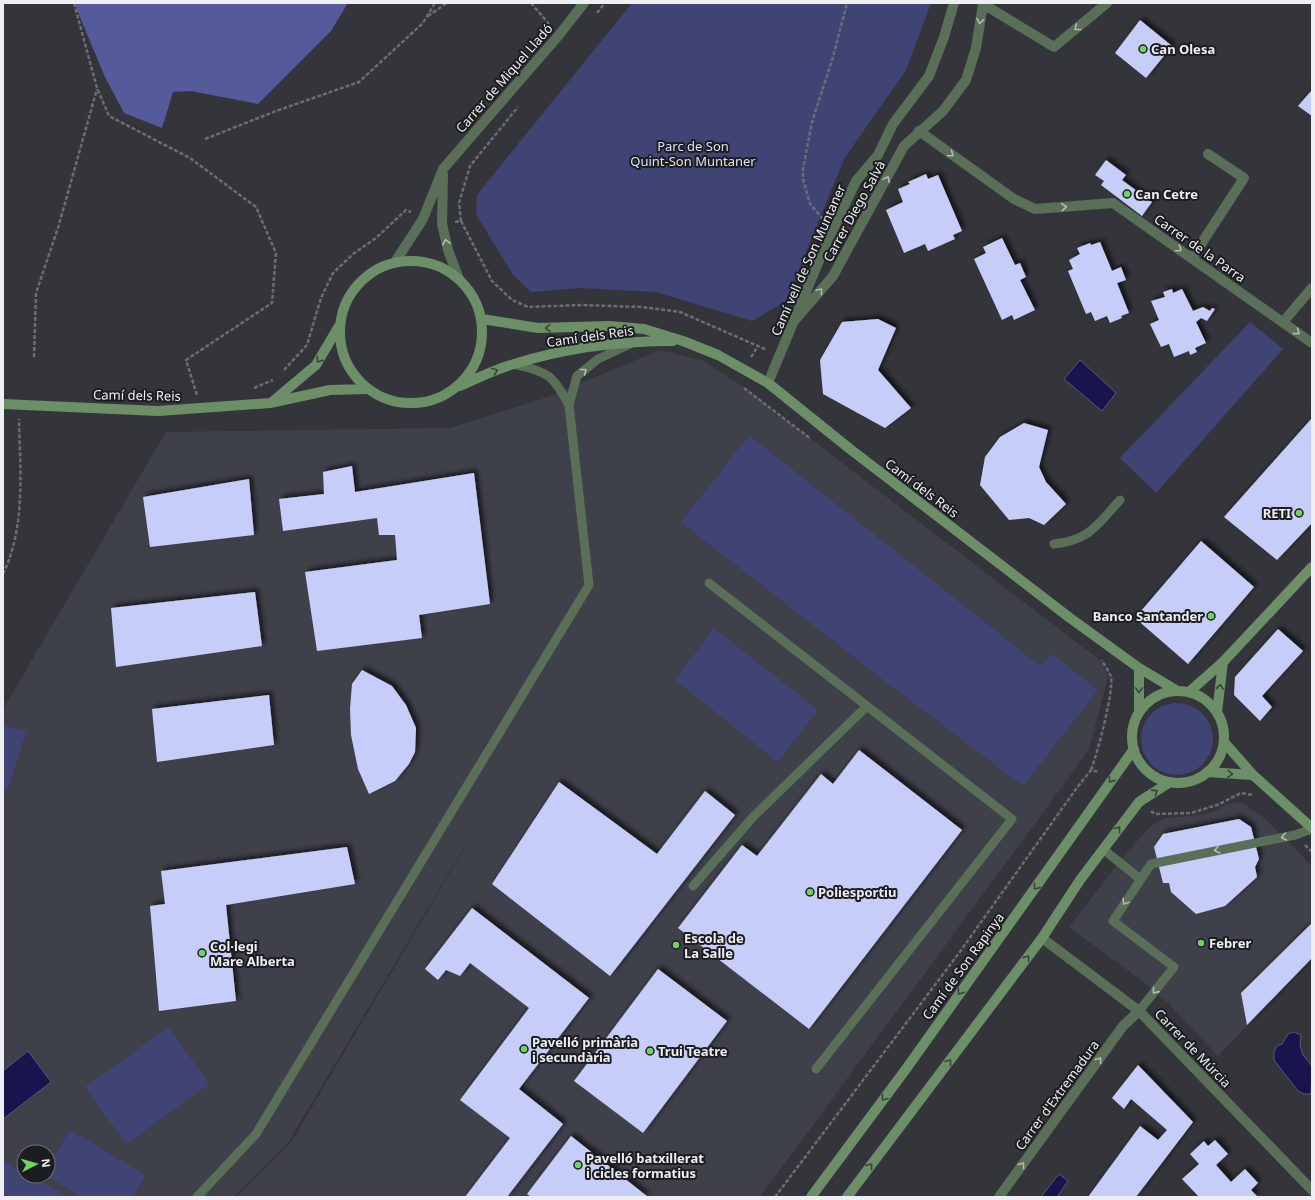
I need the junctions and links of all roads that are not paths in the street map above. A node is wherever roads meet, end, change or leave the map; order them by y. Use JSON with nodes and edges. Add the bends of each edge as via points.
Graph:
{"nodes":[{"id":1,"x":584,"y":3,"type":"edge"},
{"id":2,"x":954,"y":3,"type":"edge"},
{"id":3,"x":1108,"y":3,"type":"edge"},
{"id":4,"x":919,"y":131,"type":"junction"},
{"id":5,"x":1208,"y":154,"type":"dead end"},
{"id":6,"x":443,"y":169,"type":"junction"},
{"id":7,"x":1192,"y":258,"type":"junction"},
{"id":8,"x":395,"y":262,"type":"junction"},
{"id":9,"x":459,"y":279,"type":"junction"},
{"id":10,"x":1312,"y":288,"type":"edge"},
{"id":11,"x":482,"y":319,"type":"junction"},
{"id":12,"x":795,"y":320,"type":"junction"},
{"id":13,"x":1283,"y":322,"type":"junction"},
{"id":14,"x":339,"y":326,"type":"junction"},
{"id":15,"x":637,"y":341,"type":"junction"},
{"id":16,"x":683,"y":341,"type":"junction"},
{"id":17,"x":1312,"y":343,"type":"edge"},
{"id":18,"x":512,"y":364,"type":"junction"},
{"id":19,"x":768,"y":383,"type":"junction"},
{"id":20,"x":459,"y":386,"type":"junction"},
{"id":21,"x":366,"y":389,"type":"junction"},
{"id":22,"x":270,"y":403,"type":"junction"},
{"id":23,"x":3,"y":404,"type":"edge"},
{"id":24,"x":569,"y":405,"type":"junction"},
{"id":25,"x":1120,"y":500,"type":"dead end"},
{"id":26,"x":1054,"y":544,"type":"dead end"},
{"id":27,"x":1312,"y":567,"type":"edge"},
{"id":28,"x":709,"y":583,"type":"dead end"},
{"id":29,"x":1222,"y":662,"type":"junction"},
{"id":30,"x":1139,"y":668,"type":"junction"},
{"id":31,"x":1176,"y":690,"type":"junction"},
{"id":32,"x":1189,"y":692,"type":"junction"},
{"id":33,"x":867,"y":706,"type":"junction"},
{"id":34,"x":1139,"y":712,"type":"junction"},
{"id":35,"x":1217,"y":712,"type":"junction"},
{"id":36,"x":1224,"y":742,"type":"junction"},
{"id":37,"x":1134,"y":749,"type":"junction"},
{"id":38,"x":1207,"y":772,"type":"junction"},
{"id":39,"x":1253,"y":775,"type":"junction"},
{"id":40,"x":1170,"y":782,"type":"junction"},
{"id":41,"x":1312,"y":828,"type":"edge"},
{"id":42,"x":1103,"y":849,"type":"junction"},
{"id":43,"x":1140,"y":879,"type":"junction"},
{"id":44,"x":693,"y":886,"type":"dead end"},
{"id":45,"x":1042,"y":938,"type":"junction"},
{"id":46,"x":1139,"y":1011,"type":"junction"},
{"id":47,"x":816,"y":1069,"type":"dead end"},
{"id":48,"x":1312,"y":1190,"type":"edge"},
{"id":49,"x":197,"y":1197,"type":"edge"},
{"id":50,"x":811,"y":1197,"type":"edge"},
{"id":51,"x":847,"y":1197,"type":"edge"},
{"id":52,"x":999,"y":1197,"type":"edge"}],
"edges":[{"from":1,"to":6,"type":"street","name":"Carrer de Miquel Lladó"},
{"from":2,"to":12,"type":"street","name":"Camí vell de Son Muntaner","via":[[929,76],[893,124],[878,154],[856,181]]},
{"from":3,"to":4,"type":"street","name":"Carrer Diego Salvà","one_way":true,"via":[[1054,47],[983,4],[976,48],[966,80],[943,111]]},
{"from":4,"to":7,"type":"street","name":"Carrer de la Parra","one_way":true,"via":[[1014,199],[1035,209],[1113,203]]},
{"from":12,"to":4,"type":"street","name":"Carrer Diego Salvà","one_way":true,"via":[[833,276],[904,146]]},
{"from":5,"to":7,"type":"street","via":[[1244,178]]},
{"from":6,"to":8,"type":"street","name":"Carrer de Miquel Lladó","via":[[423,219]]},
{"from":9,"to":6,"type":"street","one_way":true,"via":[[442,224]]},
{"from":7,"to":13,"type":"street","name":"Carrer de la Parra"},
{"from":8,"to":9,"type":"street","via":[[417,260],[440,266]]},
{"from":8,"to":14,"type":"street","via":[[374,270],[356,285],[344,304]]},
{"from":9,"to":11,"type":"street","via":[[474,297]]},
{"from":10,"to":13,"type":"street"},
{"from":16,"to":11,"type":"street","name":"Camí dels Reis","one_way":true,"via":[[644,329],[609,326],[538,328]]},
{"from":11,"to":20,"type":"street","via":[[482,343],[474,366]]},
{"from":12,"to":19,"type":"street","name":"Camí vell de Son Muntaner"},
{"from":13,"to":17,"type":"street","name":"Carrer de la Parra","one_way":true},
{"from":14,"to":21,"type":"street","via":[[341,349],[350,370]]},
{"from":14,"to":22,"type":"street","one_way":true,"via":[[316,365]]},
{"from":15,"to":16,"type":"street","name":"Camí dels Reis"},
{"from":15,"to":18,"type":"street","name":"Camí dels Reis","via":[[565,350]]},
{"from":24,"to":15,"type":"lane","one_way":true,"via":[[578,376],[598,360]]},
{"from":16,"to":19,"type":"street","name":"Camí dels Reis","via":[[718,355]]},
{"from":20,"to":18,"type":"street","name":"Camí dels Reis","one_way":true},
{"from":18,"to":24,"type":"lane","via":[[541,371],[556,382]]},
{"from":19,"to":30,"type":"street","name":"Camí dels Reis","via":[[850,449]]},
{"from":20,"to":21,"type":"street","via":[[438,399],[413,404],[388,400]]},
{"from":21,"to":22,"type":"street","name":"Camí dels Reis","via":[[330,390]]},
{"from":22,"to":23,"type":"street","name":"Camí dels Reis","via":[[158,411]]},
{"from":24,"to":49,"type":"lane","via":[[589,586],[256,1134]]},
{"from":25,"to":26,"type":"lane","via":[[1085,536],[1075,541]]},
{"from":27,"to":29,"type":"street"},
{"from":28,"to":33,"type":"lane"},
{"from":29,"to":32,"type":"street"},
{"from":35,"to":29,"type":"street","one_way":true},
{"from":30,"to":31,"type":"street","name":"Camí dels Reis"},
{"from":30,"to":34,"type":"street","one_way":true},
{"from":31,"to":32,"type":"street"},
{"from":31,"to":34,"type":"street","via":[[1150,700]]},
{"from":32,"to":35,"type":"street","via":[[1210,703]]},
{"from":33,"to":44,"type":"lane","via":[[753,817]]},
{"from":33,"to":47,"type":"lane","via":[[1012,819]]},
{"from":34,"to":37,"type":"street","via":[[1132,736]]},
{"from":35,"to":36,"type":"street","via":[[1223,726]]},
{"from":36,"to":38,"type":"street","via":[[1221,754]]},
{"from":36,"to":39,"type":"street"},
{"from":37,"to":40,"type":"street","via":[[1147,771]]},
{"from":37,"to":50,"type":"street","name":"Camí de Son Rapinya","one_way":true,"via":[[906,1069]]},
{"from":38,"to":39,"type":"street","one_way":true},
{"from":38,"to":40,"type":"street","via":[[1196,779]]},
{"from":39,"to":41,"type":"street"},
{"from":42,"to":40,"type":"street","one_way":true,"via":[[1139,802]]},
{"from":41,"to":43,"type":"lane","one_way":true,"via":[[1295,835],[1151,864]]},
{"from":42,"to":43,"type":"lane"},
{"from":42,"to":45,"type":"street"},
{"from":43,"to":46,"type":"lane","one_way":true,"via":[[1113,921],[1174,967]]},
{"from":45,"to":46,"type":"street","name":"Carrer de Múrcia"},
{"from":51,"to":45,"type":"street","one_way":true},
{"from":46,"to":48,"type":"street","name":"Carrer de Múrcia"},
{"from":52,"to":46,"type":"street","name":"Carrer d'Extremadura","one_way":true,"via":[[1123,1026]]}]}
